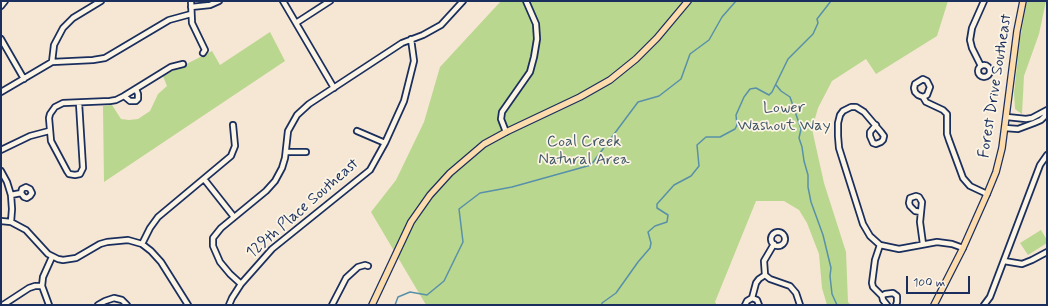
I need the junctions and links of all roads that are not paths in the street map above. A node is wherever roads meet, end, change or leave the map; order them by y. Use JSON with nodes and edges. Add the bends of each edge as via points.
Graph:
{"nodes":[{"id":1,"x":6,"y":1,"type":"edge"},
{"id":2,"x":101,"y":1,"type":"edge"},
{"id":3,"x":191,"y":1,"type":"edge"},
{"id":4,"x":219,"y":1,"type":"edge"},
{"id":5,"x":283,"y":1,"type":"edge"},
{"id":6,"x":330,"y":1,"type":"edge"},
{"id":7,"x":463,"y":1,"type":"edge"},
{"id":8,"x":526,"y":1,"type":"edge"},
{"id":9,"x":688,"y":1,"type":"edge"},
{"id":10,"x":984,"y":1,"type":"edge"},
{"id":11,"x":1023,"y":1,"type":"edge"},
{"id":12,"x":1,"y":6,"type":"edge"},
{"id":13,"x":191,"y":7,"type":"junction"},
{"id":14,"x":191,"y":14,"type":"junction"},
{"id":15,"x":296,"y":23,"type":"junction"},
{"id":16,"x":1,"y":39,"type":"edge"},
{"id":17,"x":411,"y":39,"type":"junction"},
{"id":18,"x":203,"y":53,"type":"dead end"},
{"id":19,"x":52,"y":62,"type":"junction"},
{"id":20,"x":183,"y":64,"type":"dead end"},
{"id":21,"x":981,"y":66,"type":"dead end"},
{"id":22,"x":24,"y":78,"type":"junction"},
{"id":23,"x":136,"y":88,"type":"junction"},
{"id":24,"x":334,"y":88,"type":"junction"},
{"id":25,"x":1,"y":92,"type":"edge"},
{"id":26,"x":124,"y":96,"type":"junction"},
{"id":27,"x":923,"y":97,"type":"dead end"},
{"id":28,"x":79,"y":103,"type":"junction"},
{"id":29,"x":1047,"y":110,"type":"edge"},
{"id":30,"x":1007,"y":117,"type":"junction"},
{"id":31,"x":233,"y":125,"type":"dead end"},
{"id":32,"x":876,"y":125,"type":"dead end"},
{"id":33,"x":1005,"y":128,"type":"junction"},
{"id":34,"x":357,"y":130,"type":"dead end"},
{"id":35,"x":50,"y":131,"type":"junction"},
{"id":36,"x":506,"y":132,"type":"junction"},
{"id":37,"x":385,"y":143,"type":"junction"},
{"id":38,"x":1,"y":150,"type":"edge"},
{"id":39,"x":286,"y":152,"type":"junction"},
{"id":40,"x":306,"y":152,"type":"dead end"},
{"id":41,"x":1047,"y":155,"type":"edge"},
{"id":42,"x":1,"y":171,"type":"edge"},
{"id":43,"x":204,"y":179,"type":"junction"},
{"id":44,"x":21,"y":193,"type":"dead end"},
{"id":45,"x":987,"y":194,"type":"junction"},
{"id":46,"x":11,"y":195,"type":"junction"},
{"id":47,"x":921,"y":212,"type":"dead end"},
{"id":48,"x":234,"y":217,"type":"junction"},
{"id":49,"x":1,"y":221,"type":"edge"},
{"id":50,"x":10,"y":222,"type":"junction"},
{"id":51,"x":142,"y":244,"type":"junction"},
{"id":52,"x":774,"y":244,"type":"dead end"},
{"id":53,"x":923,"y":244,"type":"junction"},
{"id":54,"x":880,"y":245,"type":"junction"},
{"id":55,"x":963,"y":248,"type":"junction"},
{"id":56,"x":1047,"y":252,"type":"edge"},
{"id":57,"x":52,"y":257,"type":"junction"},
{"id":58,"x":1004,"y":261,"type":"junction"},
{"id":59,"x":368,"y":266,"type":"dead end"},
{"id":60,"x":765,"y":274,"type":"junction"},
{"id":61,"x":241,"y":284,"type":"junction"},
{"id":62,"x":42,"y":286,"type":"junction"},
{"id":63,"x":882,"y":296,"type":"junction"},
{"id":64,"x":752,"y":298,"type":"junction"},
{"id":65,"x":3,"y":305,"type":"edge"},
{"id":66,"x":49,"y":305,"type":"edge"},
{"id":67,"x":98,"y":305,"type":"edge"},
{"id":68,"x":127,"y":305,"type":"edge"},
{"id":69,"x":188,"y":305,"type":"edge"},
{"id":70,"x":229,"y":305,"type":"edge"},
{"id":71,"x":332,"y":305,"type":"edge"},
{"id":72,"x":372,"y":305,"type":"edge"},
{"id":73,"x":745,"y":305,"type":"edge"},
{"id":74,"x":759,"y":305,"type":"edge"},
{"id":75,"x":800,"y":305,"type":"edge"},
{"id":76,"x":887,"y":305,"type":"edge"},
{"id":77,"x":896,"y":305,"type":"edge"},
{"id":78,"x":934,"y":305,"type":"edge"},
{"id":79,"x":984,"y":305,"type":"edge"}],
"edges":[{"from":1,"to":12,"type":"street"},
{"from":2,"to":19,"type":"street","via":[[73,18],[63,28],[54,45]]},
{"from":3,"to":13,"type":"street"},
{"from":4,"to":13,"type":"street","via":[[210,6]]},
{"from":5,"to":15,"type":"street"},
{"from":6,"to":15,"type":"street"},
{"from":7,"to":17,"type":"street","via":[[441,25]]},
{"from":8,"to":36,"type":"street","via":[[536,24],[537,39],[530,72],[502,112],[501,119]]},
{"from":9,"to":36,"type":"main road","via":[[636,60],[610,80]]},
{"from":10,"to":21,"type":"street","via":[[972,28],[970,40]]},
{"from":11,"to":30,"type":"main road","name":"Forest Drive Southeast"},
{"from":13,"to":14,"type":"street"},
{"from":14,"to":18,"type":"street","via":[[194,28],[205,50]]},
{"from":14,"to":19,"type":"street","via":[[169,20],[105,58]]},
{"from":15,"to":24,"type":"street"},
{"from":16,"to":22,"type":"street"},
{"from":17,"to":24,"type":"street"},
{"from":17,"to":37,"type":"street","name":"129th Place Southeast","via":[[414,61],[408,90]]},
{"from":19,"to":22,"type":"street"},
{"from":20,"to":23,"type":"street","via":[[171,67]]},
{"from":22,"to":25,"type":"street"},
{"from":23,"to":26,"type":"street"},
{"from":23,"to":26,"type":"street","via":[[136,101],[130,101]]},
{"from":24,"to":39,"type":"street","via":[[309,104],[293,120],[286,138]]},
{"from":26,"to":28,"type":"street","via":[[110,101]]},
{"from":27,"to":45,"type":"street","via":[[926,102],[947,114],[947,134],[966,183]]},
{"from":28,"to":35,"type":"street","via":[[63,103],[55,107],[50,114]]},
{"from":28,"to":35,"type":"street","via":[[83,164],[80,174],[72,175],[67,171],[53,145]]},
{"from":29,"to":30,"type":"street","via":[[1032,118]]},
{"from":29,"to":33,"type":"street","via":[[1046,115],[1034,124],[1018,129]]},
{"from":30,"to":33,"type":"main road","name":"Forest Drive Southeast"},
{"from":31,"to":43,"type":"street","via":[[235,140],[231,156]]},
{"from":32,"to":54,"type":"street","via":[[856,107],[846,108],[840,115],[838,136],[839,148],[863,224],[870,236]]},
{"from":33,"to":45,"type":"main road","name":"Forest Drive Southeast","via":[[996,172]]},
{"from":34,"to":37,"type":"street"},
{"from":35,"to":38,"type":"street","via":[[30,136]]},
{"from":36,"to":72,"type":"main road","via":[[475,151],[430,195],[412,222]]},
{"from":37,"to":61,"type":"street","name":"129th Place Southeast","via":[[367,174],[272,249]]},
{"from":39,"to":40,"type":"street"},
{"from":39,"to":48,"type":"street","via":[[275,182]]},
{"from":41,"to":58,"type":"street","via":[[1040,165]]},
{"from":42,"to":46,"type":"street"},
{"from":43,"to":48,"type":"street"},
{"from":43,"to":51,"type":"street","via":[[158,217]]},
{"from":44,"to":46,"type":"street"},
{"from":45,"to":55,"type":"main road","name":"Forest Drive Southeast"},
{"from":46,"to":50,"type":"street"},
{"from":47,"to":53,"type":"street"},
{"from":48,"to":61,"type":"street","via":[[218,231],[213,242],[215,252],[225,268]]},
{"from":49,"to":50,"type":"street"},
{"from":50,"to":57,"type":"street","via":[[29,233]]},
{"from":51,"to":57,"type":"street","via":[[114,240],[100,244],[70,260]]},
{"from":51,"to":69,"type":"street","via":[[161,262]]},
{"from":52,"to":60,"type":"street","via":[[764,261]]},
{"from":53,"to":54,"type":"street","via":[[899,249]]},
{"from":53,"to":55,"type":"street","via":[[944,242]]},
{"from":54,"to":63,"type":"street","via":[[874,260],[872,283]]},
{"from":55,"to":78,"type":"main road","name":"Forest Drive Southeast"},
{"from":56,"to":58,"type":"street","via":[[1022,264]]},
{"from":57,"to":62,"type":"street"},
{"from":58,"to":79,"type":"street","via":[[990,297]]},
{"from":59,"to":71,"type":"street","via":[[358,267],[346,278]]},
{"from":60,"to":64,"type":"street","via":[[756,283]]},
{"from":60,"to":75,"type":"street","via":[[770,279],[790,286],[796,293]]},
{"from":61,"to":70,"type":"street","name":"129th Place Southeast"},
{"from":62,"to":65,"type":"street","via":[[29,288]]},
{"from":62,"to":66,"type":"street"},
{"from":63,"to":76,"type":"street"},
{"from":63,"to":77,"type":"street","via":[[893,292],[897,296]]},
{"from":64,"to":73,"type":"street","via":[[748,299]]},
{"from":64,"to":74,"type":"street","via":[[757,300]]},
{"from":67,"to":68,"type":"street","via":[[114,298],[122,300]]}]}
